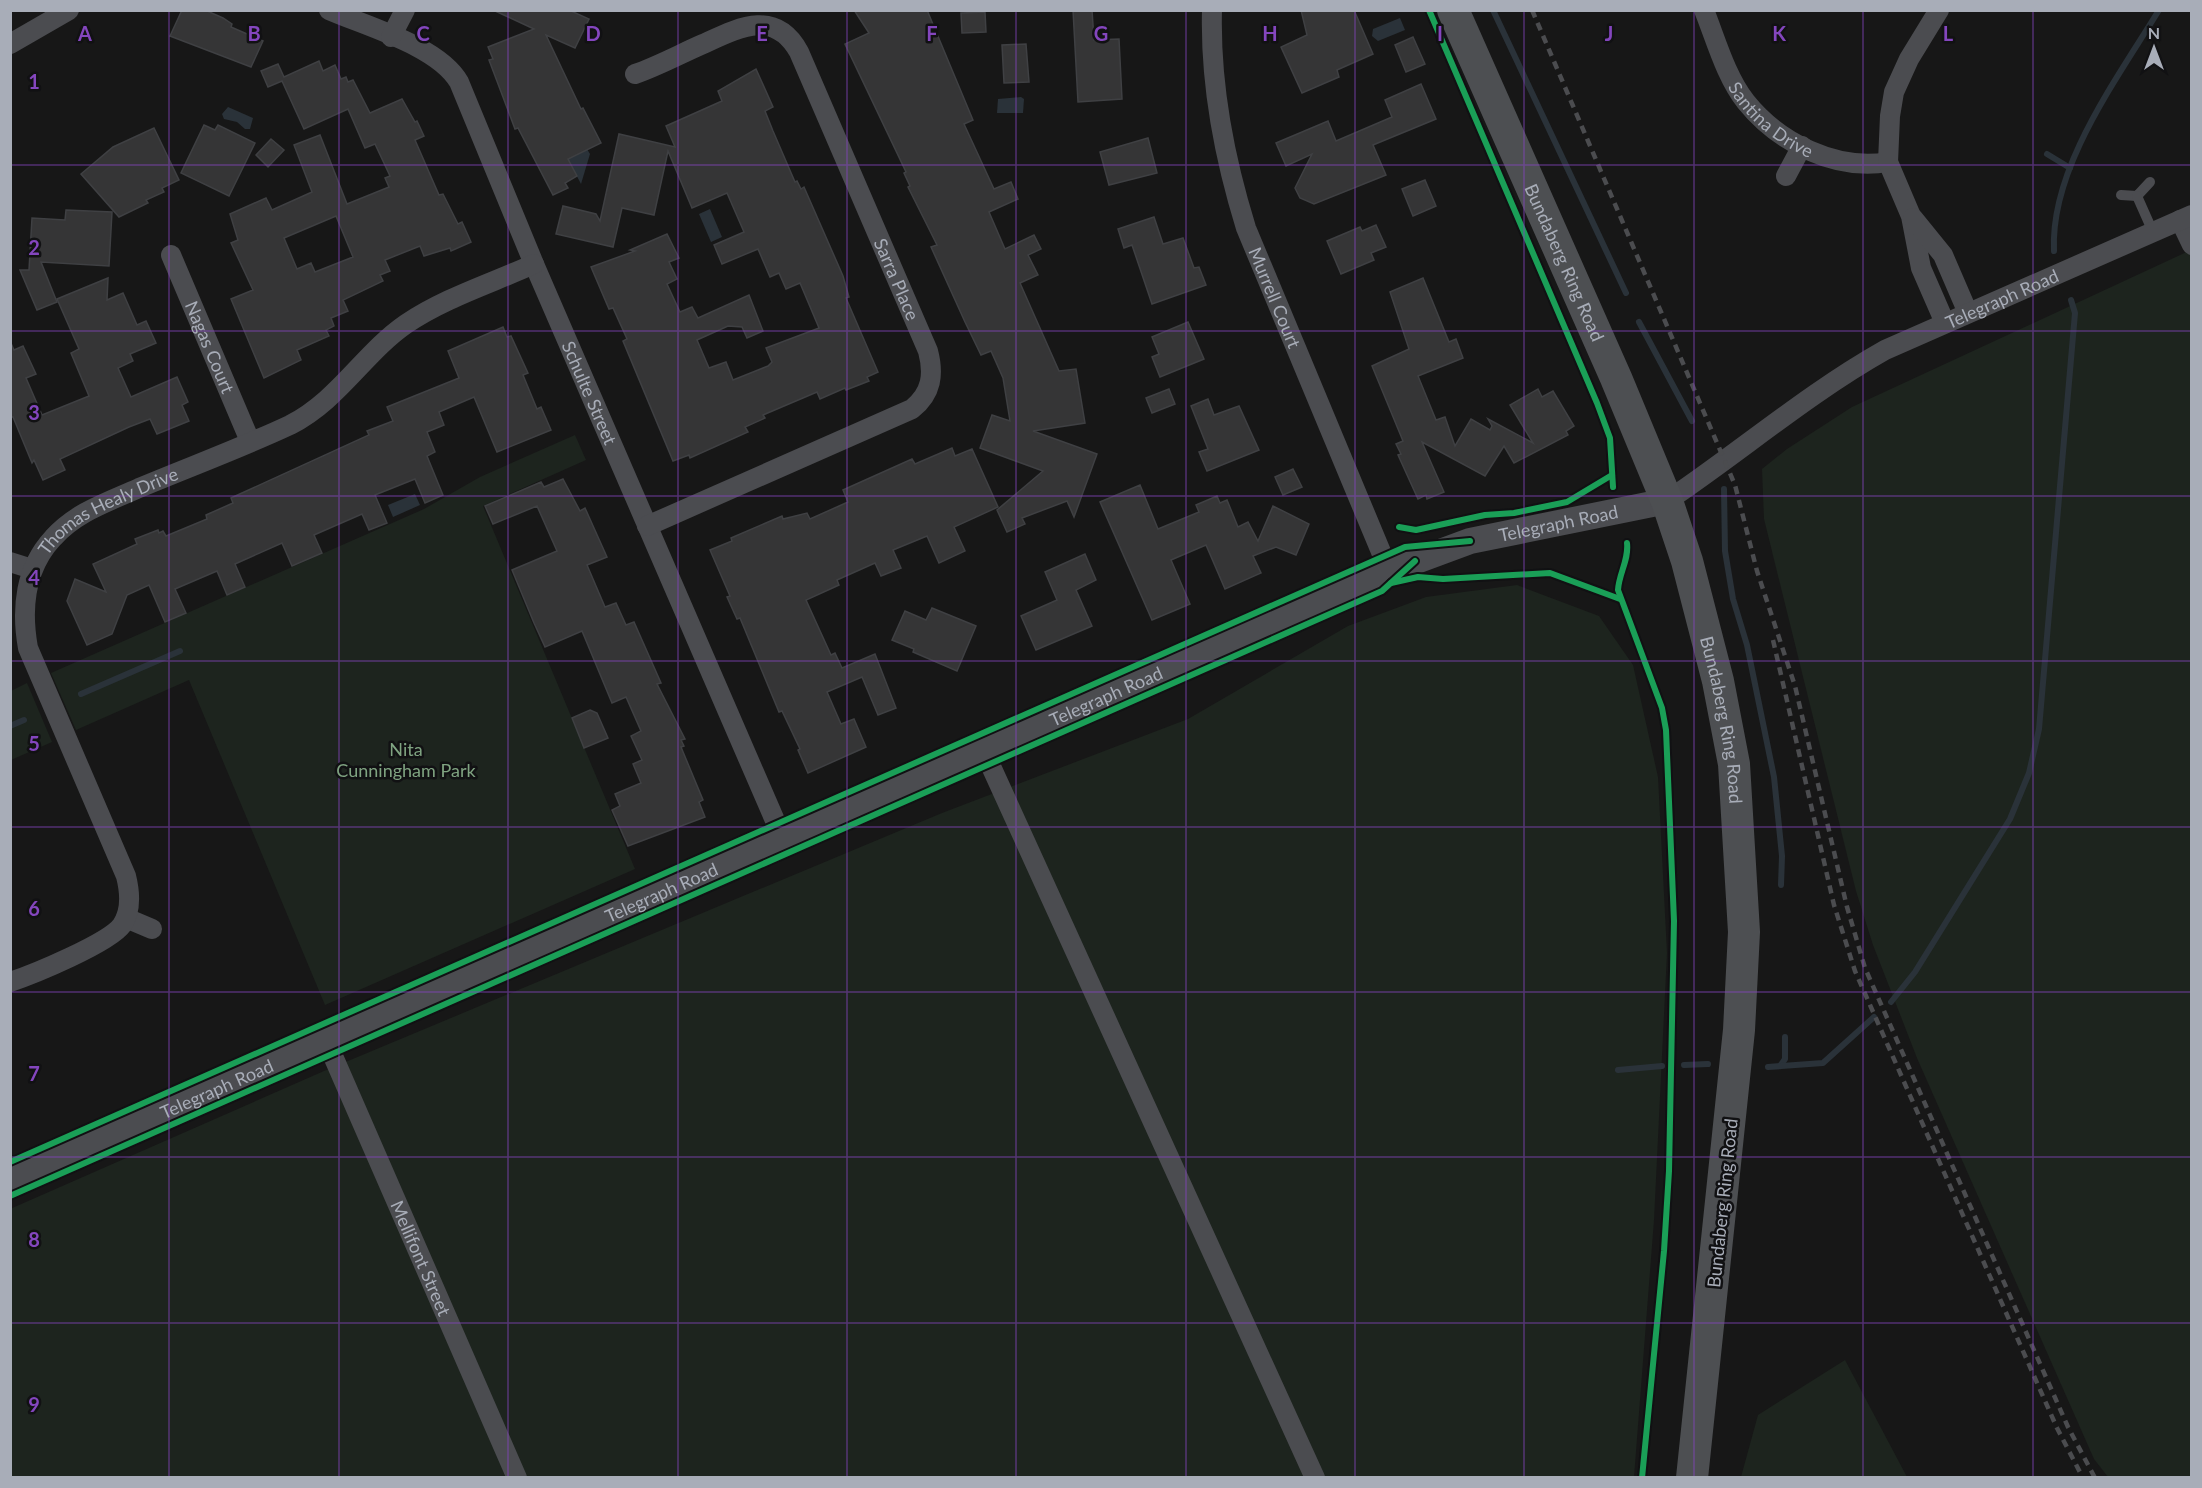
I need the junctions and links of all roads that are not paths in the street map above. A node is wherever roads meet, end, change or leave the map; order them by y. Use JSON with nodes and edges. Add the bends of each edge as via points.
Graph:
{"nodes":[{"id":1,"x":69,"y":10,"type":"edge"},
{"id":2,"x":329,"y":10,"type":"edge"},
{"id":3,"x":405,"y":10,"type":"edge"},
{"id":4,"x":1212,"y":10,"type":"edge"},
{"id":5,"x":1453,"y":10,"type":"edge"},
{"id":6,"x":1704,"y":10,"type":"edge"},
{"id":7,"x":1939,"y":10,"type":"edge"},
{"id":8,"x":391,"y":37,"type":"junction"},
{"id":9,"x":10,"y":44,"type":"edge"},
{"id":10,"x":635,"y":74,"type":"dead end"},
{"id":11,"x":1802,"y":146,"type":"junction"},
{"id":12,"x":1888,"y":162,"type":"junction"},
{"id":13,"x":1786,"y":176,"type":"dead end"},
{"id":14,"x":2150,"y":182,"type":"dead end"},
{"id":15,"x":2121,"y":195,"type":"dead end"},
{"id":16,"x":2137,"y":196,"type":"junction"},
{"id":17,"x":1911,"y":216,"type":"junction"},
{"id":18,"x":2186,"y":217,"type":"edge"},
{"id":19,"x":2153,"y":232,"type":"junction"},
{"id":20,"x":2192,"y":245,"type":"edge"},
{"id":21,"x":171,"y":255,"type":"dead end"},
{"id":22,"x":534,"y":264,"type":"junction"},
{"id":23,"x":1968,"y":313,"type":"junction"},
{"id":24,"x":1946,"y":323,"type":"junction"},
{"id":25,"x":250,"y":441,"type":"junction"},
{"id":26,"x":1667,"y":501,"type":"junction"},
{"id":27,"x":647,"y":526,"type":"junction"},
{"id":28,"x":10,"y":562,"type":"edge"},
{"id":29,"x":32,"y":569,"type":"junction"},
{"id":30,"x":1389,"y":571,"type":"junction"},
{"id":31,"x":984,"y":752,"type":"junction"},
{"id":32,"x":783,"y":839,"type":"junction"},
{"id":33,"x":126,"y":918,"type":"junction"},
{"id":34,"x":152,"y":929,"type":"dead end"},
{"id":35,"x":10,"y":982,"type":"edge"},
{"id":36,"x":326,"y":1040,"type":"junction"},
{"id":37,"x":10,"y":1180,"type":"edge"},
{"id":38,"x":517,"y":1478,"type":"edge"},
{"id":39,"x":1315,"y":1478,"type":"edge"},
{"id":40,"x":1692,"y":1478,"type":"edge"}],
"edges":[{"from":1,"to":9,"type":"street"},
{"from":2,"to":8,"type":"street","name":"Schulte Street"},
{"from":3,"to":8,"type":"street"},
{"from":4,"to":30,"type":"street","name":"Murrell Court","via":[[1220,130],[1246,228]]},
{"from":5,"to":26,"type":"main road","name":"Bundaberg Ring Road"},
{"from":6,"to":11,"type":"street","name":"Santina Drive","via":[[1745,101],[1764,122]]},
{"from":7,"to":12,"type":"street","via":[[1894,92]]},
{"from":8,"to":22,"type":"street","name":"Schulte Street","via":[[430,54],[452,69]]},
{"from":10,"to":27,"type":"street","name":"Sarra Place","via":[[738,28],[778,22],[799,52],[914,318],[930,361],[935,389],[903,413]]},
{"from":11,"to":12,"type":"street","name":"Santina Drive","via":[[1846,163]]},
{"from":11,"to":13,"type":"street"},
{"from":12,"to":17,"type":"street"},
{"from":14,"to":16,"type":"lane"},
{"from":15,"to":16,"type":"lane"},
{"from":16,"to":19,"type":"lane"},
{"from":17,"to":23,"type":"street","via":[[1943,255]]},
{"from":17,"to":24,"type":"street","via":[[1921,268]]},
{"from":18,"to":19,"type":"street","name":"Telegraph Road"},
{"from":18,"to":20,"type":"street"},
{"from":19,"to":23,"type":"street","name":"Telegraph Road"},
{"from":21,"to":25,"type":"street","name":"Nagas Court"},
{"from":22,"to":25,"type":"street","name":"Thomas Healy Drive","via":[[406,324],[329,398],[291,424]]},
{"from":22,"to":27,"type":"street","name":"Schulte Street"},
{"from":23,"to":24,"type":"street","name":"Telegraph Road"},
{"from":24,"to":26,"type":"street","name":"Telegraph Road","via":[[1840,375],[1726,462]]},
{"from":25,"to":29,"type":"street","name":"Thomas Healy Drive","via":[[86,511],[54,537]]},
{"from":26,"to":30,"type":"street","name":"Telegraph Road","via":[[1470,541]]},
{"from":26,"to":40,"type":"main road","name":"Bundaberg Ring Road","via":[[1718,681],[1734,764],[1744,932],[1739,1030]]},
{"from":27,"to":32,"type":"street","name":"Schulte Street"},
{"from":28,"to":29,"type":"street"},
{"from":29,"to":33,"type":"street","name":"Thomas Healy Drive","via":[[24,610],[28,648],[126,876],[130,899]]},
{"from":30,"to":31,"type":"street","name":"Telegraph Road"},
{"from":31,"to":32,"type":"street","name":"Telegraph Road"},
{"from":31,"to":39,"type":"street"},
{"from":32,"to":36,"type":"street","name":"Telegraph Road"},
{"from":33,"to":34,"type":"street"},
{"from":33,"to":35,"type":"street","via":[[114,934],[102,941]]},
{"from":36,"to":37,"type":"street","name":"Telegraph Road"},
{"from":36,"to":38,"type":"street","name":"Mellifont Street"}]}
